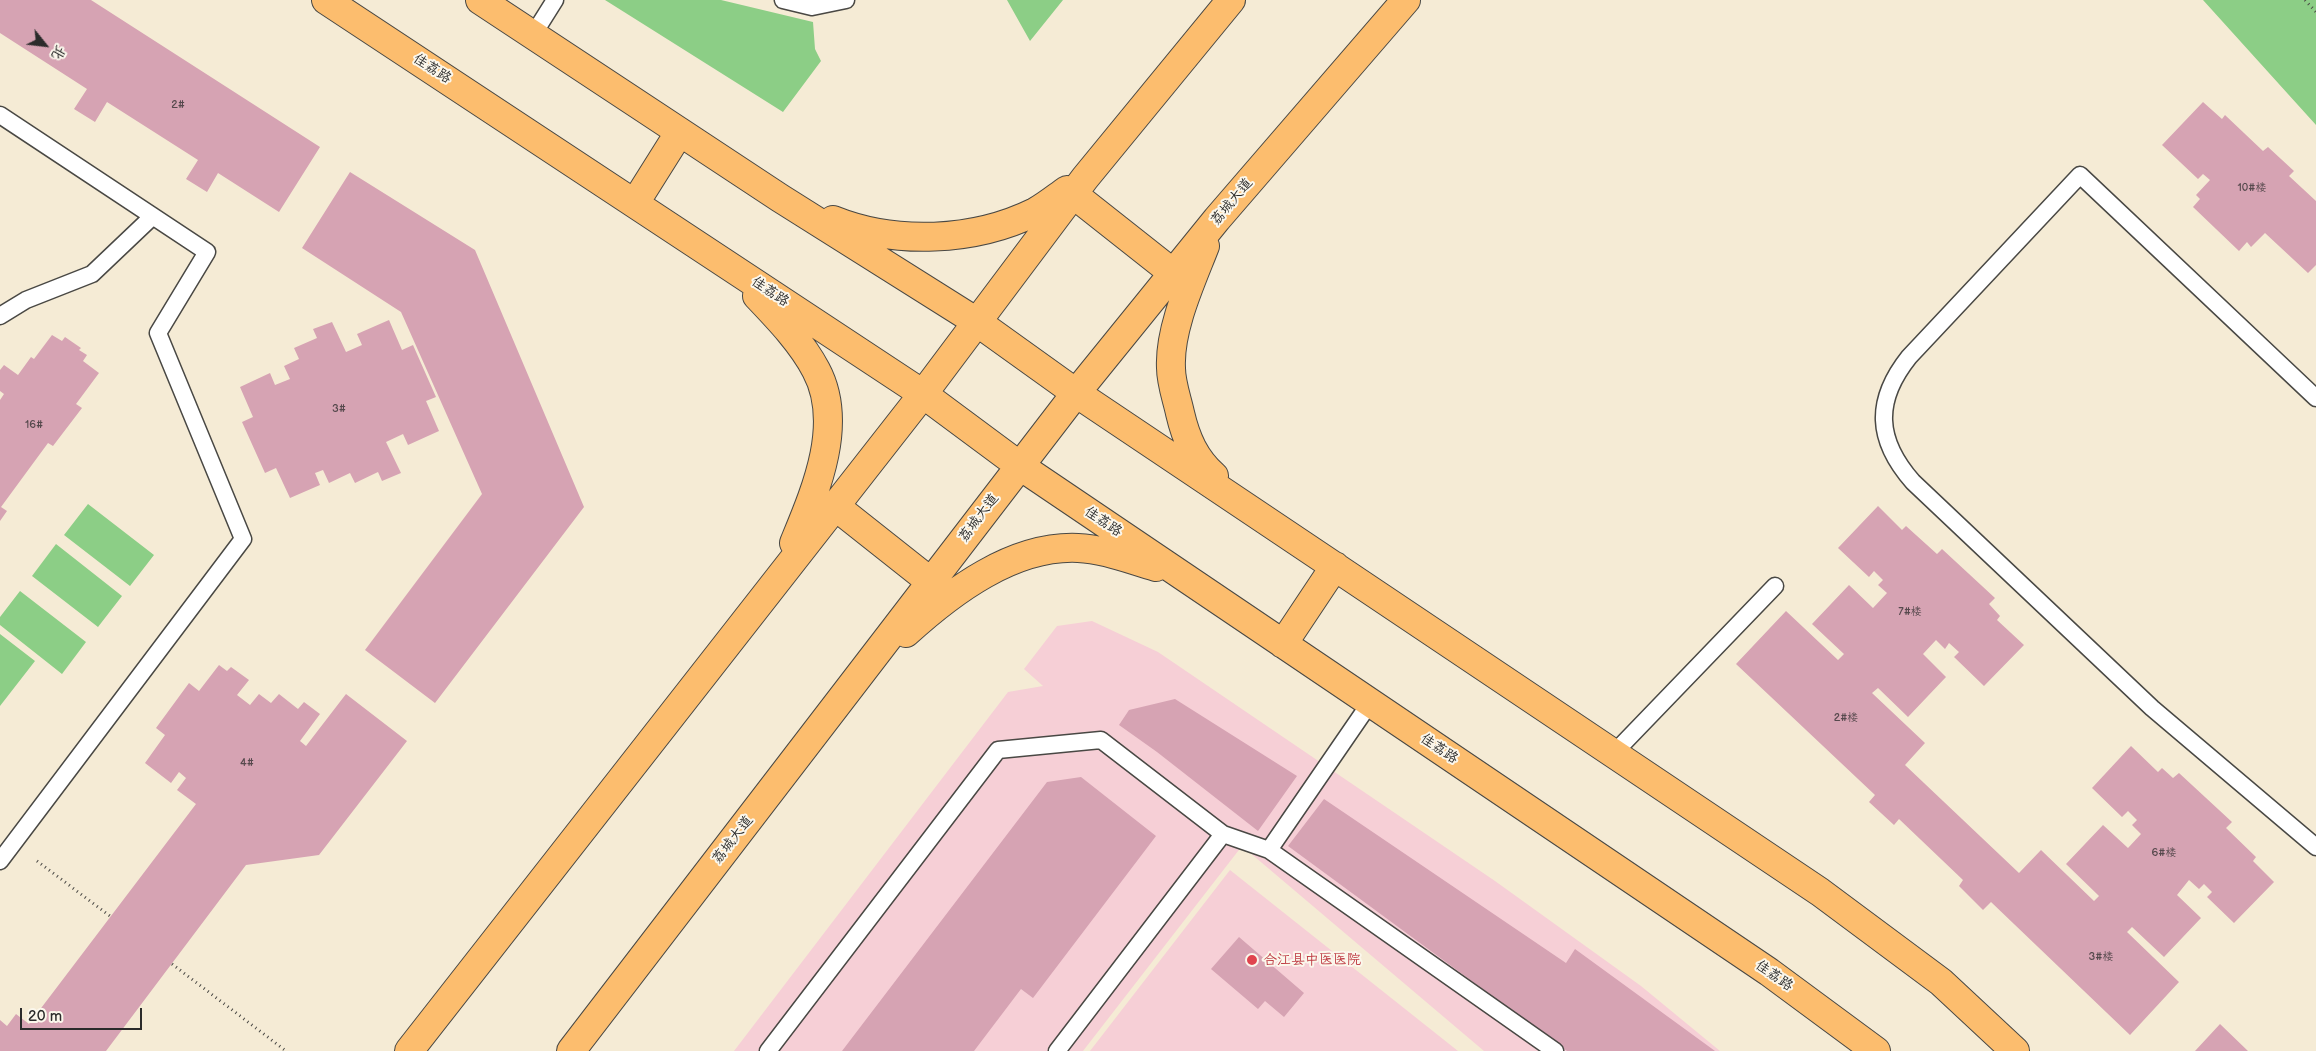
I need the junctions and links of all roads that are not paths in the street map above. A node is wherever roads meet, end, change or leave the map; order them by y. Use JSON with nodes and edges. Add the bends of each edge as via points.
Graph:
{"nodes":[{"id":1,"x":326,"y":0,"type":"edge"},
{"id":2,"x":480,"y":0,"type":"edge"},
{"id":3,"x":555,"y":0,"type":"edge"},
{"id":4,"x":783,"y":0,"type":"edge"},
{"id":5,"x":846,"y":0,"type":"edge"},
{"id":6,"x":1230,"y":0,"type":"edge"},
{"id":7,"x":1406,"y":0,"type":"edge"},
{"id":8,"x":533,"y":35,"type":"junction"},
{"id":9,"x":0,"y":115,"type":"edge"},
{"id":10,"x":679,"y":133,"type":"junction"},
{"id":11,"x":1079,"y":186,"type":"junction"},
{"id":12,"x":780,"y":198,"type":"junction"},
{"id":13,"x":635,"y":203,"type":"junction"},
{"id":14,"x":153,"y":216,"type":"junction"},
{"id":15,"x":1217,"y":219,"type":"junction"},
{"id":16,"x":727,"y":264,"type":"junction"},
{"id":17,"x":1173,"y":273,"type":"junction"},
{"id":18,"x":0,"y":316,"type":"edge"},
{"id":19,"x":977,"y":322,"type":"junction"},
{"id":20,"x":1076,"y":392,"type":"junction"},
{"id":21,"x":923,"y":394,"type":"junction"},
{"id":22,"x":2316,"y":398,"type":"edge"},
{"id":23,"x":1020,"y":466,"type":"junction"},
{"id":24,"x":835,"y":506,"type":"junction"},
{"id":25,"x":1248,"y":508,"type":"junction"},
{"id":26,"x":1335,"y":566,"type":"junction"},
{"id":27,"x":1179,"y":574,"type":"junction"},
{"id":28,"x":779,"y":578,"type":"junction"},
{"id":29,"x":932,"y":582,"type":"junction"},
{"id":30,"x":1775,"y":586,"type":"dead end"},
{"id":31,"x":1283,"y":644,"type":"junction"},
{"id":32,"x":861,"y":674,"type":"junction"},
{"id":33,"x":1370,"y":702,"type":"junction"},
{"id":34,"x":1614,"y":753,"type":"junction"},
{"id":35,"x":1223,"y":834,"type":"junction"},
{"id":36,"x":2316,"y":847,"type":"edge"},
{"id":37,"x":1269,"y":850,"type":"junction"},
{"id":38,"x":0,"y":861,"type":"edge"},
{"id":39,"x":409,"y":1051,"type":"edge"},
{"id":40,"x":571,"y":1051,"type":"edge"},
{"id":41,"x":768,"y":1051,"type":"edge"},
{"id":42,"x":1056,"y":1051,"type":"edge"},
{"id":43,"x":1555,"y":1051,"type":"edge"},
{"id":44,"x":1876,"y":1051,"type":"edge"},
{"id":45,"x":2015,"y":1051,"type":"edge"}],
"edges":[{"from":1,"to":13,"type":"main road","name":"佳荔路"},
{"from":2,"to":8,"type":"main road"},
{"from":3,"to":8,"type":"lane"},
{"from":4,"to":5,"type":"lane","via":[[812,7]]},
{"from":6,"to":11,"type":"main road"},
{"from":7,"to":15,"type":"main road","name":"荔城大道"},
{"from":8,"to":10,"type":"main road"},
{"from":9,"to":14,"type":"lane"},
{"from":10,"to":12,"type":"main road"},
{"from":10,"to":13,"type":"main road"},
{"from":11,"to":12,"type":"main road","via":[[1036,211],[1003,225],[966,234],[940,236],[856,229]]},
{"from":11,"to":17,"type":"main road"},
{"from":11,"to":19,"type":"main road"},
{"from":12,"to":19,"type":"main road"},
{"from":13,"to":16,"type":"main road","name":"佳荔路"},
{"from":14,"to":18,"type":"lane","via":[[92,274],[26,300]]},
{"from":14,"to":38,"type":"lane","via":[[207,252],[158,333],[243,539]]},
{"from":15,"to":17,"type":"main road","name":"荔城大道"},
{"from":15,"to":25,"type":"main road","via":[[1186,292],[1170,368],[1182,421],[1200,464]]},
{"from":16,"to":21,"type":"main road","name":"佳荔路"},
{"from":16,"to":28,"type":"main road","via":[[778,318],[816,370],[823,386],[827,427],[824,458],[812,499]]},
{"from":17,"to":20,"type":"main road","name":"荔城大道"},
{"from":19,"to":20,"type":"main road"},
{"from":19,"to":21,"type":"main road"},
{"from":20,"to":23,"type":"main road","name":"荔城大道"},
{"from":20,"to":25,"type":"main road"},
{"from":21,"to":23,"type":"main road","name":"佳荔路"},
{"from":21,"to":24,"type":"main road"},
{"from":22,"to":36,"type":"lane","via":[[2080,175],[1909,357],[1890,386],[1884,421],[1892,454],[1912,482],[2152,708]]},
{"from":23,"to":27,"type":"main road","name":"佳荔路"},
{"from":23,"to":29,"type":"main road","name":"荔城大道"},
{"from":24,"to":28,"type":"main road"},
{"from":24,"to":29,"type":"main road"},
{"from":25,"to":26,"type":"main road"},
{"from":26,"to":31,"type":"main road"},
{"from":26,"to":34,"type":"main road"},
{"from":27,"to":31,"type":"main road","name":"佳荔路"},
{"from":27,"to":32,"type":"main road","via":[[1079,548],[1032,553],[971,582],[923,618]]},
{"from":28,"to":39,"type":"main road"},
{"from":29,"to":32,"type":"main road","name":"荔城大道"},
{"from":30,"to":34,"type":"lane"},
{"from":31,"to":33,"type":"main road","name":"佳荔路"},
{"from":32,"to":40,"type":"main road","name":"荔城大道"},
{"from":33,"to":37,"type":"lane"},
{"from":33,"to":44,"type":"main road","name":"佳荔路","via":[[1769,972]]},
{"from":34,"to":45,"type":"main road","via":[[1820,892],[1934,976]]},
{"from":35,"to":37,"type":"lane"},
{"from":35,"to":41,"type":"lane","via":[[1101,740],[998,750]]},
{"from":35,"to":42,"type":"lane"},
{"from":37,"to":43,"type":"lane"}]}
